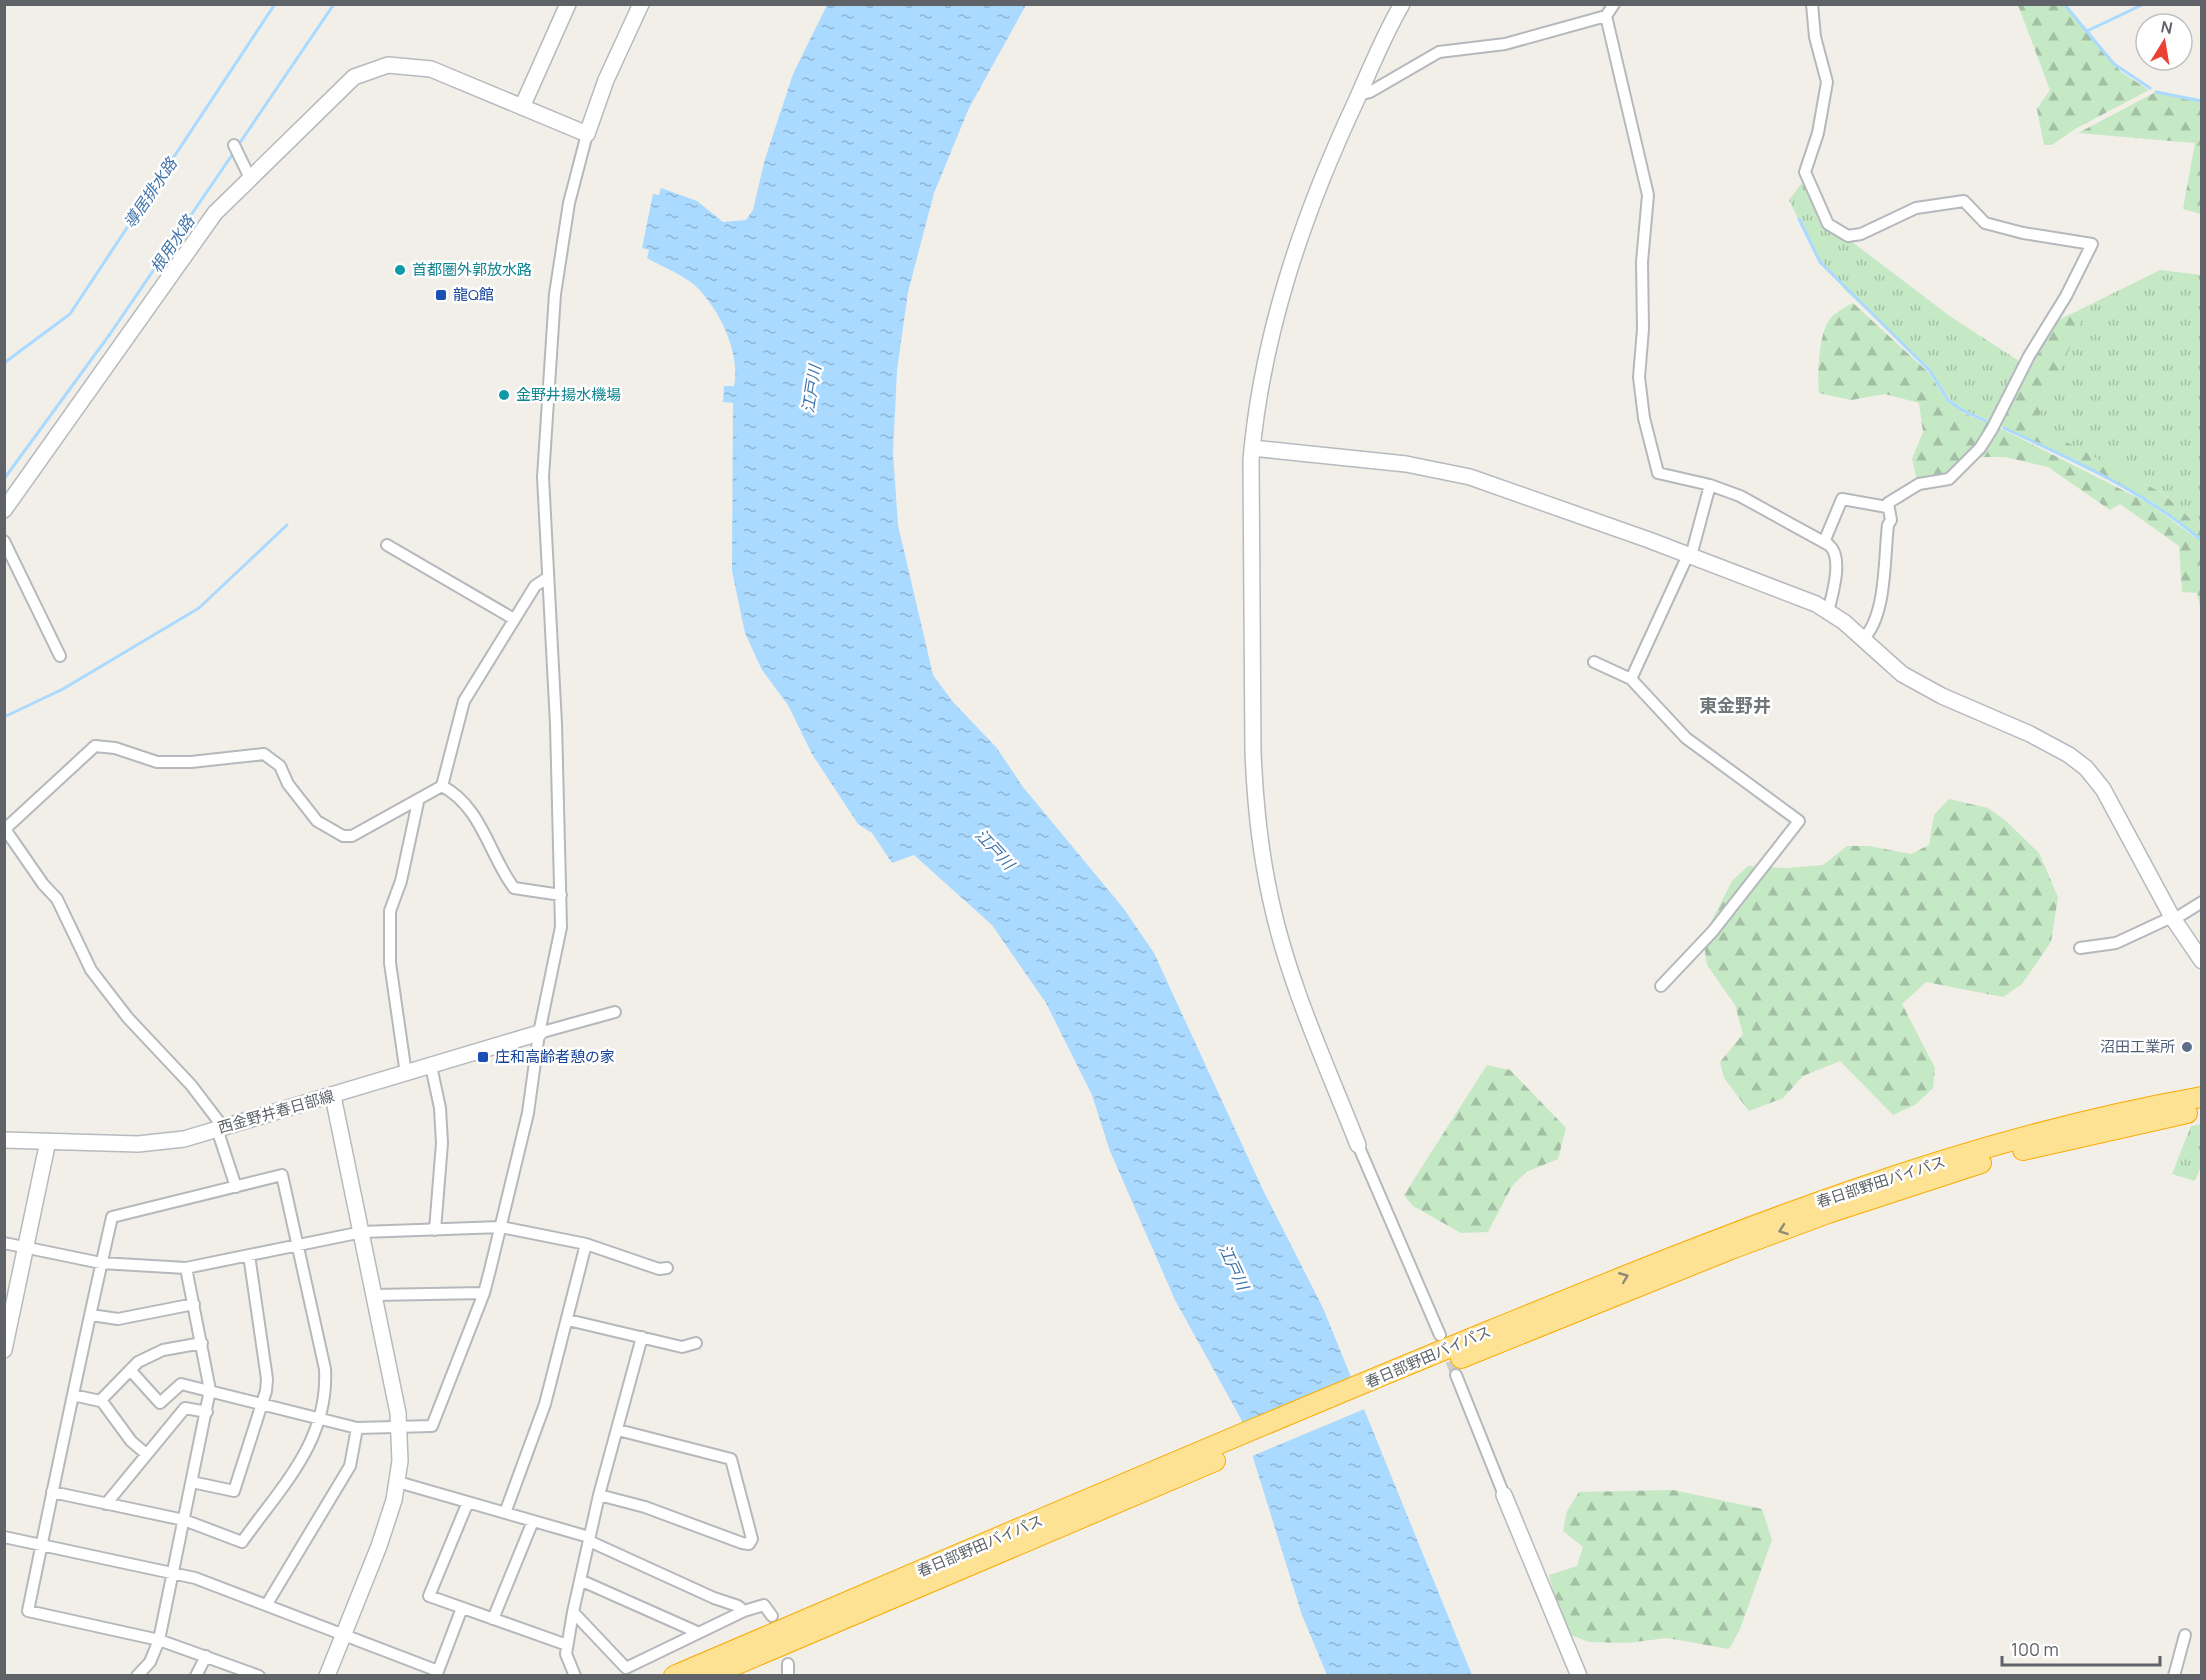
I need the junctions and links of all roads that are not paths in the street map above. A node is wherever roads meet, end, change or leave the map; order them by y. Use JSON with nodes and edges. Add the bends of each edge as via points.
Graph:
{"nodes":[{"id":1,"x":568,"y":4,"type":"edge"},
{"id":2,"x":641,"y":4,"type":"edge"},
{"id":3,"x":1402,"y":4,"type":"edge"},
{"id":4,"x":1614,"y":4,"type":"edge"},
{"id":5,"x":1812,"y":4,"type":"edge"},
{"id":6,"x":1606,"y":16,"type":"junction"},
{"id":7,"x":1358,"y":95,"type":"junction"},
{"id":8,"x":522,"y":107,"type":"junction"},
{"id":9,"x":587,"y":134,"type":"junction"},
{"id":10,"x":234,"y":144,"type":"dead end"},
{"id":11,"x":249,"y":178,"type":"junction"},
{"id":12,"x":1252,"y":448,"type":"junction"},
{"id":13,"x":1710,"y":485,"type":"junction"},
{"id":14,"x":1887,"y":507,"type":"junction"},
{"id":15,"x":4,"y":510,"type":"edge"},
{"id":16,"x":4,"y":541,"type":"edge"},
{"id":17,"x":1824,"y":542,"type":"junction"},
{"id":18,"x":387,"y":545,"type":"dead end"},
{"id":19,"x":1689,"y":555,"type":"junction"},
{"id":20,"x":547,"y":578,"type":"junction"},
{"id":21,"x":1828,"y":612,"type":"junction"},
{"id":22,"x":514,"y":619,"type":"junction"},
{"id":23,"x":1863,"y":639,"type":"junction"},
{"id":24,"x":60,"y":656,"type":"dead end"},
{"id":25,"x":1594,"y":662,"type":"dead end"},
{"id":26,"x":1631,"y":679,"type":"junction"},
{"id":27,"x":442,"y":786,"type":"junction"},
{"id":28,"x":418,"y":802,"type":"junction"},
{"id":29,"x":561,"y":895,"type":"junction"},
{"id":30,"x":2202,"y":902,"type":"edge"},
{"id":31,"x":2172,"y":919,"type":"junction"},
{"id":32,"x":2080,"y":948,"type":"dead end"},
{"id":33,"x":2202,"y":961,"type":"edge"},
{"id":34,"x":1661,"y":986,"type":"dead end"},
{"id":35,"x":615,"y":1012,"type":"dead end"},
{"id":36,"x":539,"y":1033,"type":"junction"},
{"id":37,"x":431,"y":1066,"type":"junction"},
{"id":38,"x":406,"y":1074,"type":"junction"},
{"id":39,"x":333,"y":1096,"type":"junction"},
{"id":40,"x":2202,"y":1097,"type":"edge"},
{"id":41,"x":2202,"y":1110,"type":"edge"},
{"id":42,"x":220,"y":1128,"type":"junction"},
{"id":43,"x":4,"y":1140,"type":"edge"},
{"id":44,"x":48,"y":1141,"type":"junction"},
{"id":45,"x":1358,"y":1145,"type":"joint"},
{"id":46,"x":236,"y":1187,"type":"junction"},
{"id":47,"x":501,"y":1227,"type":"junction"},
{"id":48,"x":435,"y":1230,"type":"junction"},
{"id":49,"x":362,"y":1232,"type":"junction"},
{"id":50,"x":4,"y":1243,"type":"edge"},
{"id":51,"x":297,"y":1244,"type":"junction"},
{"id":52,"x":586,"y":1244,"type":"junction"},
{"id":53,"x":27,"y":1248,"type":"junction"},
{"id":54,"x":249,"y":1256,"type":"junction"},
{"id":55,"x":101,"y":1263,"type":"junction"},
{"id":56,"x":186,"y":1268,"type":"junction"},
{"id":57,"x":668,"y":1268,"type":"dead end"},
{"id":58,"x":484,"y":1293,"type":"junction"},
{"id":59,"x":374,"y":1295,"type":"junction"},
{"id":60,"x":194,"y":1304,"type":"junction"},
{"id":61,"x":91,"y":1315,"type":"junction"},
{"id":62,"x":568,"y":1320,"type":"junction"},
{"id":63,"x":1440,"y":1335,"type":"tunnel mouth"},
{"id":64,"x":642,"y":1337,"type":"junction"},
{"id":65,"x":202,"y":1342,"type":"junction"},
{"id":66,"x":696,"y":1343,"type":"dead end"},
{"id":67,"x":4,"y":1350,"type":"edge"},
{"id":68,"x":1417,"y":1368,"type":"junction"},
{"id":69,"x":131,"y":1371,"type":"junction"},
{"id":70,"x":1456,"y":1375,"type":"tunnel mouth"},
{"id":71,"x":210,"y":1390,"type":"junction"},
{"id":72,"x":73,"y":1395,"type":"junction"},
{"id":73,"x":101,"y":1400,"type":"junction"},
{"id":74,"x":263,"y":1405,"type":"junction"},
{"id":75,"x":207,"y":1412,"type":"junction"},
{"id":76,"x":320,"y":1419,"type":"junction"},
{"id":77,"x":400,"y":1427,"type":"junction"},
{"id":78,"x":357,"y":1428,"type":"junction"},
{"id":79,"x":618,"y":1430,"type":"junction"},
{"id":80,"x":145,"y":1453,"type":"junction"},
{"id":81,"x":192,"y":1482,"type":"junction"},
{"id":82,"x":398,"y":1482,"type":"junction"},
{"id":83,"x":52,"y":1492,"type":"junction"},
{"id":84,"x":599,"y":1495,"type":"junction"},
{"id":85,"x":1504,"y":1495,"type":"joint"},
{"id":86,"x":468,"y":1502,"type":"junction"},
{"id":87,"x":106,"y":1504,"type":"junction"},
{"id":88,"x":505,"y":1513,"type":"junction"},
{"id":89,"x":184,"y":1520,"type":"junction"},
{"id":90,"x":533,"y":1521,"type":"junction"},
{"id":91,"x":4,"y":1537,"type":"edge"},
{"id":92,"x":589,"y":1539,"type":"junction"},
{"id":93,"x":41,"y":1545,"type":"junction"},
{"id":94,"x":173,"y":1572,"type":"junction"},
{"id":95,"x":580,"y":1580,"type":"junction"},
{"id":96,"x":267,"y":1604,"type":"junction"},
{"id":97,"x":462,"y":1608,"type":"junction"},
{"id":98,"x":744,"y":1611,"type":"junction"},
{"id":99,"x":573,"y":1612,"type":"junction"},
{"id":100,"x":840,"y":1613,"type":"junction"},
{"id":101,"x":772,"y":1616,"type":"dead end"},
{"id":102,"x":493,"y":1619,"type":"junction"},
{"id":103,"x":697,"y":1632,"type":"junction"},
{"id":104,"x":344,"y":1634,"type":"junction"},
{"id":105,"x":2185,"y":1635,"type":"dead end"},
{"id":106,"x":159,"y":1640,"type":"junction"},
{"id":107,"x":567,"y":1645,"type":"junction"},
{"id":108,"x":206,"y":1656,"type":"junction"},
{"id":109,"x":137,"y":1676,"type":"edge"},
{"id":110,"x":196,"y":1676,"type":"edge"},
{"id":111,"x":259,"y":1676,"type":"edge"},
{"id":112,"x":327,"y":1676,"type":"edge"},
{"id":113,"x":574,"y":1676,"type":"edge"},
{"id":114,"x":674,"y":1676,"type":"edge"},
{"id":115,"x":709,"y":1676,"type":"edge"},
{"id":116,"x":1579,"y":1676,"type":"edge"},
{"id":117,"x":2174,"y":1676,"type":"edge"}],
"edges":[{"from":1,"to":8,"type":"street"},
{"from":2,"to":9,"type":"street","via":[[606,80]]},
{"from":3,"to":7,"type":"street"},
{"from":4,"to":6,"type":"street"},
{"from":5,"to":14,"type":"street","via":[[1815,37],[1827,82],[1818,133],[1805,172],[1828,224],[1848,236],[1862,234],[1916,208],[1964,201],[1985,223],[2092,244],[1980,448],[1949,479],[1919,484],[1890,500]]},
{"from":6,"to":7,"type":"street","via":[[1505,44],[1439,52]]},
{"from":6,"to":13,"type":"street","via":[[1648,195],[1639,377],[1644,418],[1658,473]]},
{"from":7,"to":12,"type":"street","via":[[1310,209],[1274,319],[1259,388]]},
{"from":8,"to":9,"type":"street"},
{"from":8,"to":11,"type":"street","via":[[430,69],[388,65],[368,70],[338,91]]},
{"from":9,"to":20,"type":"street","via":[[569,202],[552,319],[543,477]]},
{"from":10,"to":11,"type":"street"},
{"from":11,"to":15,"type":"street","via":[[215,213]]},
{"from":12,"to":19,"type":"street","via":[[1451,472]]},
{"from":12,"to":45,"type":"street","via":[[1251,710],[1254,785],[1266,874],[1276,921],[1303,1005]]},
{"from":13,"to":17,"type":"street","via":[[1764,507]]},
{"from":13,"to":19,"type":"street"},
{"from":14,"to":17,"type":"street","via":[[1842,498]]},
{"from":14,"to":23,"type":"street","via":[[1890,520],[1882,584],[1872,630]]},
{"from":16,"to":24,"type":"street"},
{"from":17,"to":21,"type":"street","via":[[1836,558]]},
{"from":18,"to":22,"type":"street"},
{"from":19,"to":21,"type":"street","via":[[1793,593]]},
{"from":19,"to":26,"type":"street"},
{"from":20,"to":22,"type":"street","via":[[535,586]]},
{"from":20,"to":29,"type":"street"},
{"from":21,"to":23,"type":"street"},
{"from":22,"to":27,"type":"street","via":[[464,701]]},
{"from":23,"to":31,"type":"street","via":[[1902,674],[2030,734],[2086,768],[2103,789]]},
{"from":25,"to":26,"type":"street"},
{"from":26,"to":34,"type":"street","via":[[1686,738],[1799,821],[1713,931]]},
{"from":27,"to":28,"type":"street"},
{"from":27,"to":29,"type":"street","via":[[485,832],[514,888]]},
{"from":28,"to":38,"type":"street","via":[[401,881],[390,911],[390,963]]},
{"from":28,"to":42,"type":"street","via":[[352,836],[343,836],[317,821],[288,784],[280,765],[264,754],[157,762],[115,747],[95,746],[5,829],[57,899],[91,970],[128,1018],[191,1085]]},
{"from":29,"to":36,"type":"street","via":[[561,927]]},
{"from":30,"to":31,"type":"street"},
{"from":31,"to":32,"type":"street","via":[[2116,943]]},
{"from":31,"to":33,"type":"street"},
{"from":35,"to":36,"type":"street"},
{"from":36,"to":37,"type":"street","name":"西金野井春日部線"},
{"from":36,"to":47,"type":"street","via":[[528,1113]]},
{"from":37,"to":38,"type":"street","name":"西金野井春日部線"},
{"from":37,"to":48,"type":"street","via":[[442,1143]]},
{"from":38,"to":39,"type":"street","name":"西金野井春日部線"},
{"from":39,"to":42,"type":"street","name":"西金野井春日部線"},
{"from":39,"to":49,"type":"street"},
{"from":68,"to":40,"type":"highway","name":"春日部野田バイパス","one_way":true,"via":[[1726,1235],[1822,1200],[2014,1138]]},
{"from":41,"to":68,"type":"highway","name":"春日部野田バイパス","one_way":true,"via":[[2017,1151],[1828,1213]]},
{"from":42,"to":44,"type":"street","name":"西金野井春日部線","via":[[161,1143]]},
{"from":42,"to":46,"type":"street"},
{"from":43,"to":44,"type":"street","name":"西金野井春日部線"},
{"from":44,"to":53,"type":"street"},
{"from":45,"to":63,"type":"street"},
{"from":46,"to":51,"type":"street","via":[[282,1175]]},
{"from":46,"to":55,"type":"street","via":[[112,1217]]},
{"from":47,"to":48,"type":"street"},
{"from":47,"to":52,"type":"street"},
{"from":47,"to":58,"type":"street"},
{"from":48,"to":49,"type":"street"},
{"from":49,"to":51,"type":"street"},
{"from":49,"to":59,"type":"street"},
{"from":50,"to":53,"type":"street"},
{"from":51,"to":54,"type":"street"},
{"from":51,"to":76,"type":"street","via":[[325,1369]]},
{"from":52,"to":57,"type":"street","via":[[659,1269]]},
{"from":52,"to":62,"type":"street"},
{"from":53,"to":55,"type":"street"},
{"from":53,"to":67,"type":"street"},
{"from":54,"to":56,"type":"street"},
{"from":54,"to":74,"type":"street","via":[[267,1379]]},
{"from":55,"to":56,"type":"street"},
{"from":55,"to":61,"type":"street"},
{"from":56,"to":60,"type":"street"},
{"from":58,"to":59,"type":"street"},
{"from":58,"to":77,"type":"street","via":[[432,1426]]},
{"from":59,"to":77,"type":"street"},
{"from":60,"to":61,"type":"street","via":[[118,1319]]},
{"from":60,"to":65,"type":"street"},
{"from":61,"to":72,"type":"street"},
{"from":62,"to":64,"type":"street"},
{"from":62,"to":88,"type":"street","via":[[545,1404]]},
{"from":64,"to":66,"type":"street","via":[[682,1347]]},
{"from":64,"to":79,"type":"street"},
{"from":65,"to":69,"type":"street","via":[[164,1350],[138,1362]]},
{"from":65,"to":71,"type":"street"},
{"from":68,"to":100,"type":"highway","name":"春日部野田バイパス"},
{"from":69,"to":71,"type":"street","via":[[160,1403],[181,1384]]},
{"from":69,"to":73,"type":"street"},
{"from":70,"to":85,"type":"street"},
{"from":71,"to":74,"type":"street"},
{"from":71,"to":75,"type":"street"},
{"from":72,"to":73,"type":"street"},
{"from":72,"to":83,"type":"street"},
{"from":73,"to":80,"type":"street","via":[[131,1441]]},
{"from":74,"to":76,"type":"street"},
{"from":74,"to":81,"type":"street","via":[[234,1491]]},
{"from":75,"to":80,"type":"street","via":[[185,1408]]},
{"from":75,"to":81,"type":"street"},
{"from":76,"to":78,"type":"street"},
{"from":76,"to":89,"type":"street","via":[[309,1449],[242,1542]]},
{"from":77,"to":78,"type":"street"},
{"from":77,"to":82,"type":"street"},
{"from":78,"to":96,"type":"street","via":[[350,1466]]},
{"from":79,"to":84,"type":"street"},
{"from":79,"to":84,"type":"street","via":[[731,1459],[752,1539],[749,1544],[742,1543],[645,1507]]},
{"from":80,"to":87,"type":"street"},
{"from":81,"to":89,"type":"street"},
{"from":82,"to":86,"type":"street"},
{"from":82,"to":104,"type":"street","via":[[389,1518]]},
{"from":83,"to":87,"type":"street"},
{"from":83,"to":93,"type":"street"},
{"from":84,"to":92,"type":"street"},
{"from":85,"to":116,"type":"street"},
{"from":86,"to":88,"type":"street"},
{"from":86,"to":97,"type":"street","via":[[429,1596]]},
{"from":87,"to":89,"type":"street"},
{"from":88,"to":90,"type":"street"},
{"from":89,"to":94,"type":"street"},
{"from":90,"to":92,"type":"street"},
{"from":90,"to":102,"type":"street"},
{"from":91,"to":93,"type":"street"},
{"from":92,"to":95,"type":"street"},
{"from":92,"to":98,"type":"street"},
{"from":93,"to":94,"type":"street"},
{"from":93,"to":106,"type":"street","via":[[28,1611]]},
{"from":94,"to":96,"type":"street"},
{"from":94,"to":106,"type":"street"},
{"from":95,"to":99,"type":"street"},
{"from":95,"to":103,"type":"street"},
{"from":96,"to":104,"type":"street"},
{"from":97,"to":102,"type":"street"},
{"from":97,"to":104,"type":"street","via":[[438,1671]]},
{"from":98,"to":101,"type":"street","via":[[764,1605]]},
{"from":98,"to":103,"type":"street"},
{"from":99,"to":103,"type":"street","via":[[626,1668]]},
{"from":99,"to":107,"type":"street"},
{"from":100,"to":114,"type":"highway","name":"春日部野田バイパス"},
{"from":100,"to":115,"type":"highway","name":"春日部野田バイパス"},
{"from":102,"to":107,"type":"street"},
{"from":104,"to":112,"type":"street"},
{"from":105,"to":117,"type":"street"},
{"from":106,"to":108,"type":"street"},
{"from":106,"to":109,"type":"street","via":[[150,1662]]},
{"from":107,"to":113,"type":"street"},
{"from":108,"to":110,"type":"street"},
{"from":108,"to":111,"type":"street"}]}
